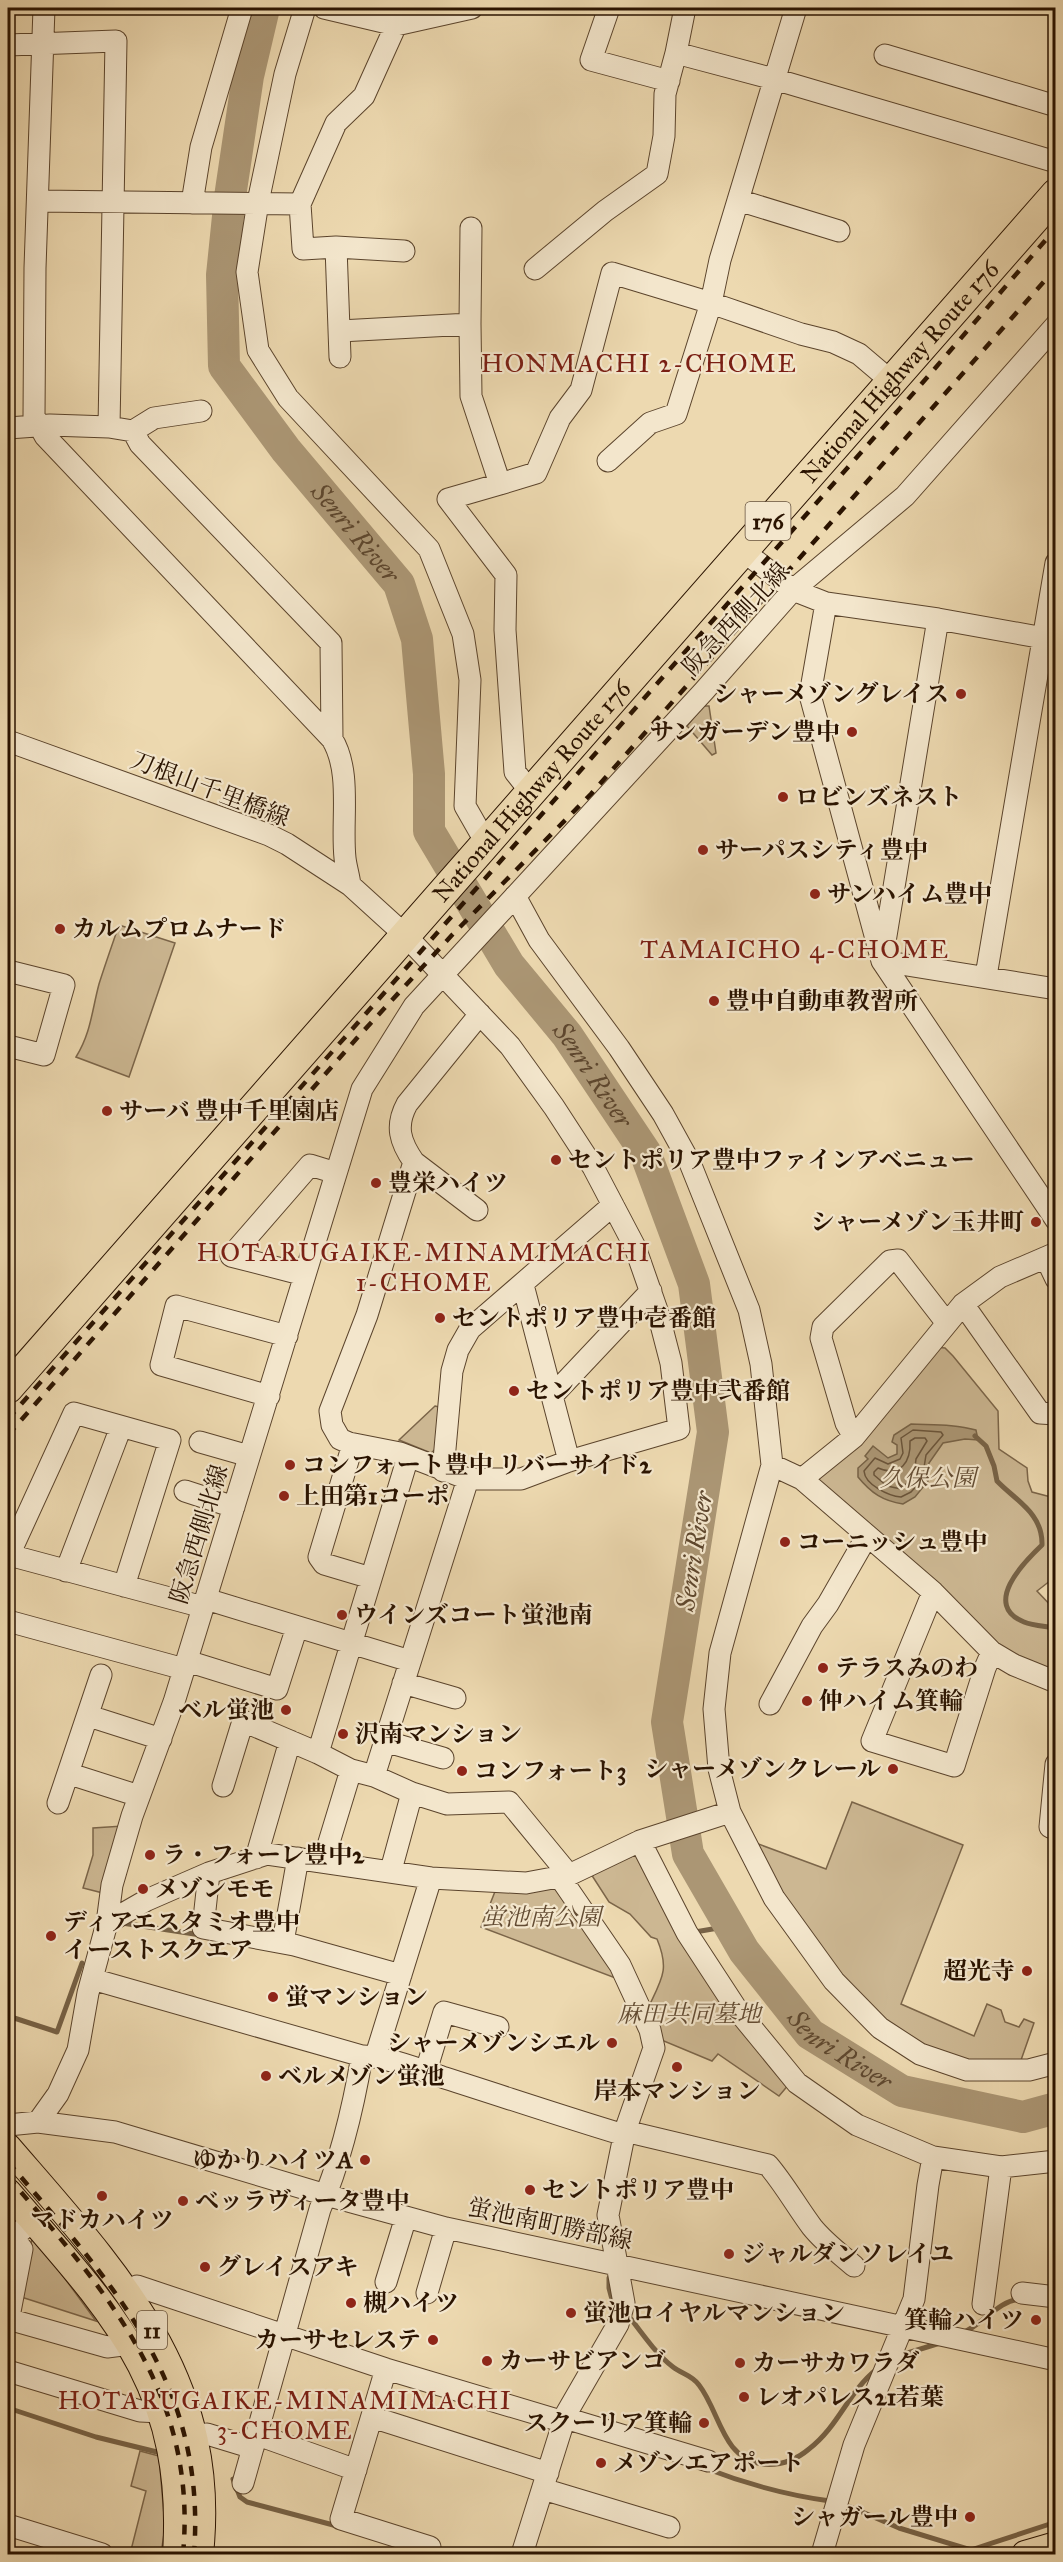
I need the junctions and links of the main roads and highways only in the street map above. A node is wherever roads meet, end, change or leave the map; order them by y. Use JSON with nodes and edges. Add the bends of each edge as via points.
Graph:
{"nodes":[{"id":1,"x":1056,"y":194,"type":"edge"},
{"id":2,"x":8,"y":1388,"type":"edge"},
{"id":3,"x":8,"y":2147,"type":"edge"},
{"id":4,"x":8,"y":2192,"type":"edge"},
{"id":5,"x":1056,"y":2545,"type":"edge"},
{"id":6,"x":176,"y":2554,"type":"edge"},
{"id":7,"x":200,"y":2554,"type":"edge"},
{"id":8,"x":1025,"y":2554,"type":"edge"}],
"edges":[{"from":1,"to":2,"type":"highway","name":"National Highway Route 176","number":"176"},
{"from":3,"to":7,"type":"main road","number":"11","via":[[127,2291],[170,2363],[194,2436],[202,2490]]},
{"from":4,"to":6,"type":"main road","number":"11","via":[[104,2304],[152,2384],[175,2477]]},
{"from":5,"to":8,"type":"main road"}]}
